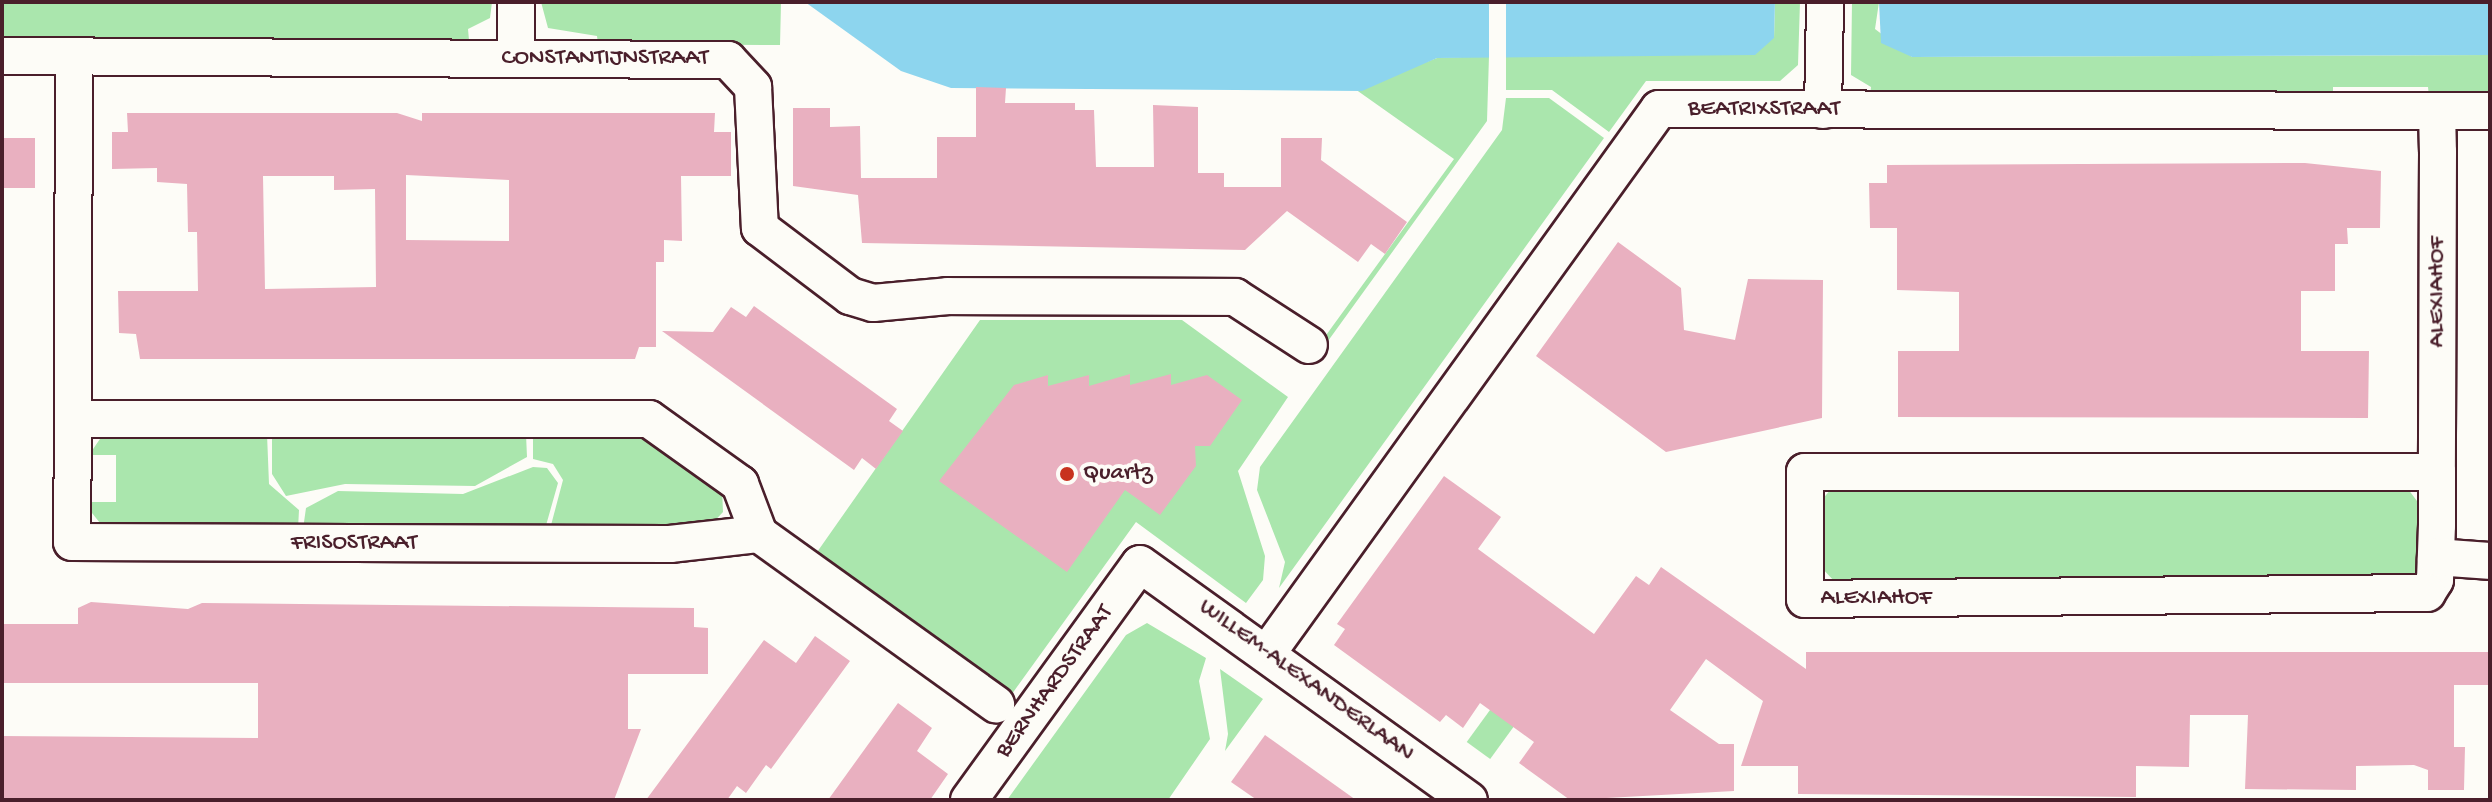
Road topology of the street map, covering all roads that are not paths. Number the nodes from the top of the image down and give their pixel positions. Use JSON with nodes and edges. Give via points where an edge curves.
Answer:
{"nodes":[{"id":1,"x":516,"y":2,"type":"edge"},
{"id":2,"x":1825,"y":2,"type":"edge"},
{"id":3,"x":2,"y":56,"type":"edge"},
{"id":4,"x":74,"y":56,"type":"junction"},
{"id":5,"x":516,"y":59,"type":"junction"},
{"id":6,"x":1823,"y":110,"type":"junction"},
{"id":7,"x":2490,"y":111,"type":"edge"},
{"id":8,"x":2437,"y":112,"type":"junction"},
{"id":9,"x":1309,"y":345,"type":"dead end"},
{"id":10,"x":74,"y":419,"type":"junction"},
{"id":11,"x":2437,"y":472,"type":"junction"},
{"id":12,"x":759,"y":534,"type":"junction"},
{"id":13,"x":2436,"y":557,"type":"junction"},
{"id":14,"x":2490,"y":561,"type":"edge"},
{"id":15,"x":1140,"y":564,"type":"joint"},
{"id":16,"x":1268,"y":652,"type":"junction"},
{"id":17,"x":996,"y":704,"type":"dead end"},
{"id":18,"x":969,"y":800,"type":"edge"},
{"id":19,"x":1469,"y":800,"type":"edge"}],
"edges":[{"from":1,"to":5,"type":"street"},
{"from":2,"to":6,"type":"street"},
{"from":3,"to":4,"type":"street","name":"CONSTANTIJNSTRAAT"},
{"from":4,"to":5,"type":"street","name":"CONSTANTIJNSTRAAT"},
{"from":4,"to":10,"type":"street","name":"FRISOSTRAAT"},
{"from":5,"to":9,"type":"street","name":"CONSTANTIJNSTRAAT","via":[[728,60],[739,66],[756,99],[760,228],[850,296],[873,303],[948,296],[1235,297]]},
{"from":6,"to":8,"type":"street","name":"BEATRIXSTRAAT"},
{"from":6,"to":16,"type":"street","name":"BEATRIXSTRAAT","via":[[1659,109]]},
{"from":7,"to":8,"type":"street","name":"BEATRIXSTRAAT"},
{"from":8,"to":11,"type":"street","name":"ALEXIAHOF"},
{"from":10,"to":12,"type":"street","via":[[649,419],[740,484]]},
{"from":10,"to":12,"type":"street","name":"FRISOSTRAAT","via":[[72,542],[670,544]]},
{"from":11,"to":13,"type":"street","name":"ALEXIAHOF"},
{"from":11,"to":13,"type":"street","name":"ALEXIAHOF","via":[[1805,472],[1805,599],[2410,598],[2432,588]]},
{"from":12,"to":17,"type":"street"},
{"from":13,"to":14,"type":"street"},
{"from":15,"to":16,"type":"street","name":"WILLEM-ALEXANDERLAAN"},
{"from":15,"to":18,"type":"street","name":"BERNHARDSTRAAT"},
{"from":16,"to":19,"type":"street","name":"WILLEM-ALEXANDERLAAN"}]}
